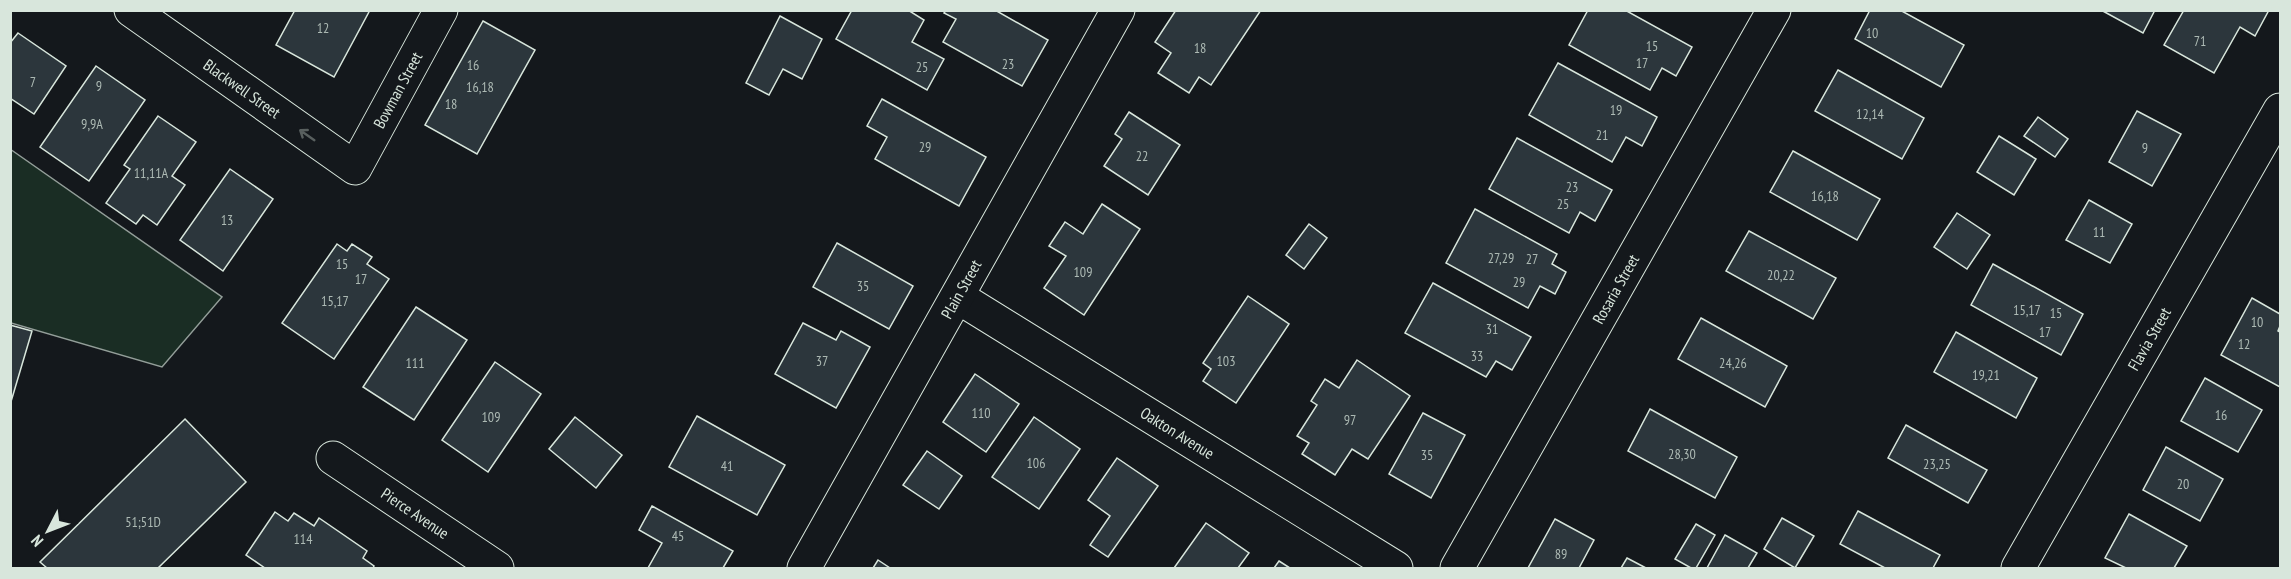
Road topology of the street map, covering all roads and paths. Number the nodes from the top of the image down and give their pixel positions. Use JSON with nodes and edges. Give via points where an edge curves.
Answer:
{"nodes":[{"id":1,"x":131,"y":10,"type":"edge"},
{"id":2,"x":441,"y":10,"type":"edge"},
{"id":3,"x":1118,"y":10,"type":"edge"},
{"id":4,"x":1774,"y":10,"type":"edge"},
{"id":5,"x":2280,"y":110,"type":"edge"},
{"id":6,"x":355,"y":168,"type":"joint"},
{"id":7,"x":958,"y":297,"type":"junction"},
{"id":8,"x":333,"y":458,"type":"dead end"},
{"id":9,"x":497,"y":568,"type":"edge"},
{"id":10,"x":804,"y":568,"type":"edge"},
{"id":11,"x":1396,"y":568,"type":"edge"},
{"id":12,"x":1457,"y":568,"type":"edge"},
{"id":13,"x":2018,"y":568,"type":"edge"}],
"edges":[{"from":6,"to":1,"type":"street","name":"Blackwell Street","one_way":true},
{"from":2,"to":6,"type":"street","name":"Bowman Street"},
{"from":3,"to":7,"type":"street","name":"Plain Street"},
{"from":4,"to":12,"type":"street","name":"Rosaria Street"},
{"from":5,"to":13,"type":"street","name":"Flavia Street"},
{"from":7,"to":10,"type":"street","name":"Plain Street"},
{"from":7,"to":11,"type":"street","name":"Oakton Avenue"},
{"from":8,"to":9,"type":"street","name":"Pierce Avenue"}]}
